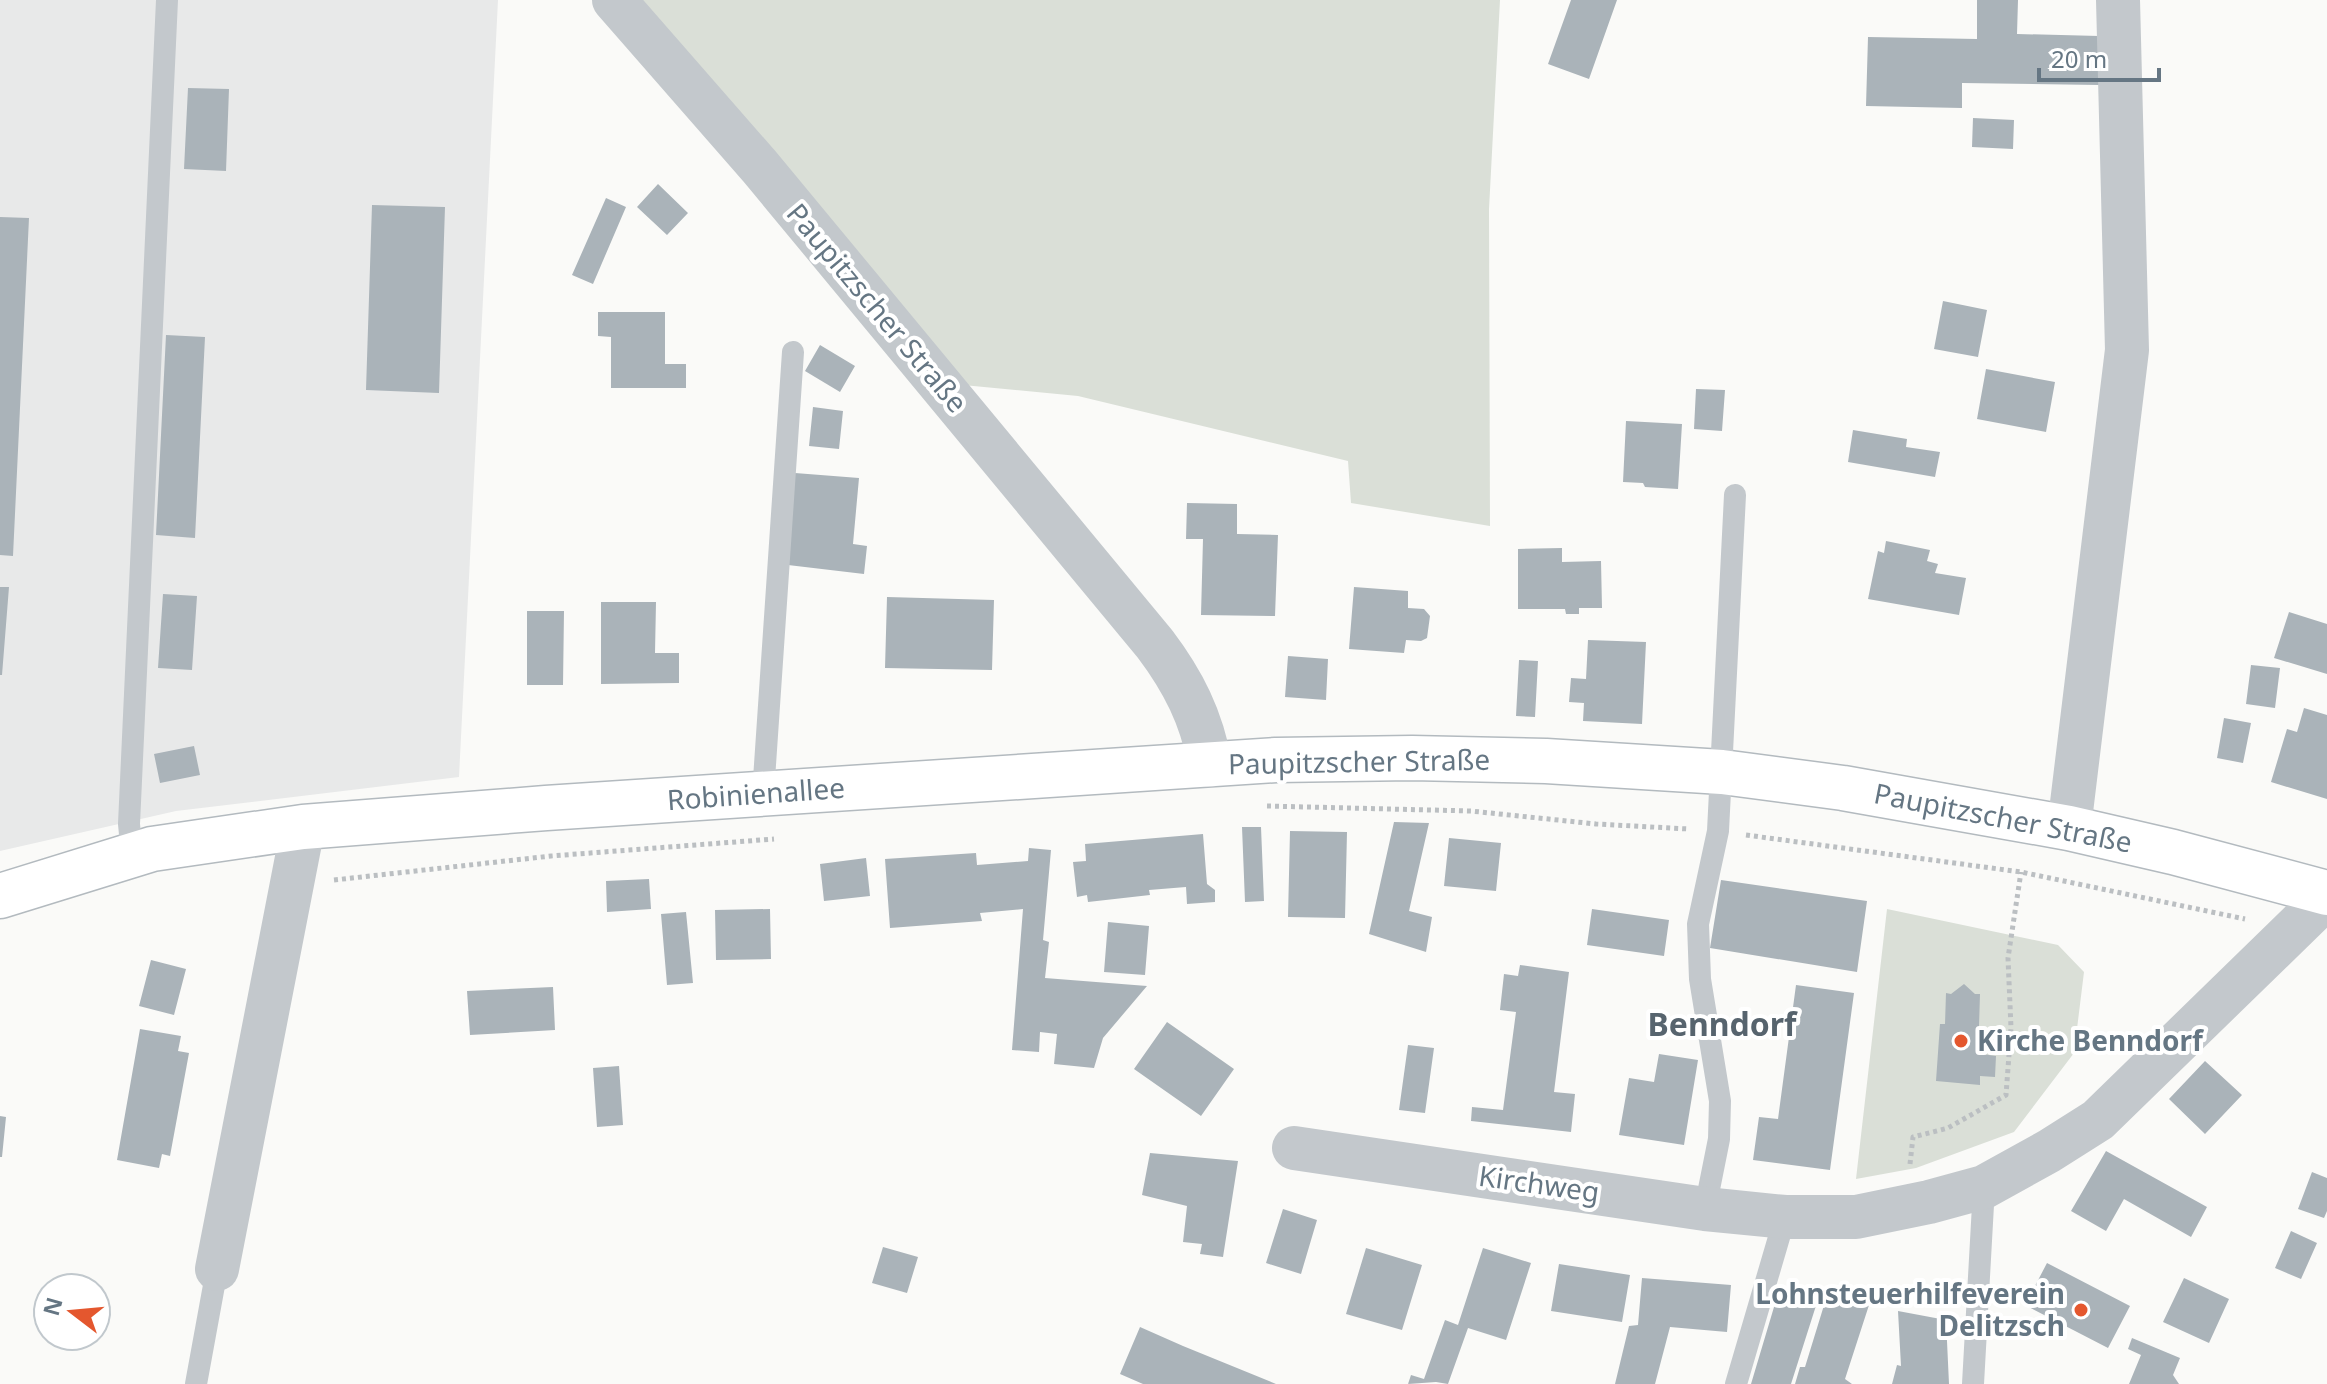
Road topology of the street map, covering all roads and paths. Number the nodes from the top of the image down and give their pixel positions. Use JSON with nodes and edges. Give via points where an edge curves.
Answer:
{"nodes":[{"id":1,"x":167,"y":0,"type":"edge"},
{"id":2,"x":614,"y":0,"type":"edge"},
{"id":3,"x":2118,"y":0,"type":"edge"},
{"id":4,"x":793,"y":352,"type":"dead end"},
{"id":5,"x":1735,"y":495,"type":"dead end"},
{"id":6,"x":1210,"y":765,"type":"junction"},
{"id":7,"x":1722,"y":772,"type":"junction"},
{"id":8,"x":763,"y":794,"type":"junction"},
{"id":9,"x":1253,"y":806,"type":"dead end"},
{"id":10,"x":303,"y":827,"type":"junction"},
{"id":11,"x":2069,"y":828,"type":"junction"},
{"id":12,"x":1718,"y":831,"type":"junction"},
{"id":13,"x":780,"y":839,"type":"dead end"},
{"id":14,"x":132,"y":855,"type":"junction"},
{"id":15,"x":2021,"y":872,"type":"junction"},
{"id":16,"x":292,"y":885,"type":"junction"},
{"id":17,"x":2327,"y":895,"type":"edge"},
{"id":18,"x":0,"y":896,"type":"edge"},
{"id":19,"x":2294,"y":929,"type":"junction"},
{"id":20,"x":1294,"y":1148,"type":"dead end"},
{"id":21,"x":1984,"y":1187,"type":"junction"},
{"id":22,"x":1906,"y":1207,"type":"junction"},
{"id":23,"x":1705,"y":1209,"type":"junction"},
{"id":24,"x":1785,"y":1217,"type":"junction"},
{"id":25,"x":217,"y":1269,"type":"joint"},
{"id":26,"x":196,"y":1384,"type":"edge"},
{"id":27,"x":1736,"y":1384,"type":"edge"},
{"id":28,"x":1973,"y":1384,"type":"edge"}],
"edges":[{"from":1,"to":14,"type":"lane","via":[[129,824]]},
{"from":2,"to":6,"type":"street","name":"Paupitzscher Straße","via":[[760,167],[1178,674],[1195,708]]},
{"from":3,"to":11,"type":"street","via":[[2127,350]]},
{"from":4,"to":8,"type":"lane"},
{"from":5,"to":7,"type":"lane"},
{"from":6,"to":7,"type":"street","name":"Paupitzscher Straße","via":[[1427,758]]},
{"from":6,"to":8,"type":"street","name":"Robinienallee"},
{"from":7,"to":11,"type":"street","name":"Paupitzscher Straße","via":[[1941,803]]},
{"from":7,"to":12,"type":"lane"},
{"from":8,"to":10,"type":"street","name":"Robinienallee"},
{"from":9,"to":12,"type":"path","via":[[1471,811]]},
{"from":10,"to":14,"type":"street","name":"Robinienallee"},
{"from":10,"to":16,"type":"street"},
{"from":11,"to":17,"type":"street","name":"Paupitzscher Straße"},
{"from":12,"to":15,"type":"path"},
{"from":12,"to":23,"type":"lane","via":[[1698,924],[1700,979],[1720,1101],[1719,1139]]},
{"from":13,"to":16,"type":"path","via":[[551,856]]},
{"from":14,"to":18,"type":"street","name":"Robinienallee"},
{"from":15,"to":19,"type":"path"},
{"from":15,"to":22,"type":"path","via":[[2008,958],[2011,1028],[2006,1095],[1948,1128],[1913,1137]]},
{"from":16,"to":25,"type":"street"},
{"from":17,"to":19,"type":"street","name":"Kirchweg"},
{"from":19,"to":21,"type":"street","name":"Kirchweg","via":[[2098,1120]]},
{"from":20,"to":23,"type":"street","name":"Kirchweg"},
{"from":21,"to":22,"type":"street","name":"Kirchweg"},
{"from":21,"to":28,"type":"lane"},
{"from":22,"to":24,"type":"street","name":"Kirchweg","via":[[1856,1217]]},
{"from":23,"to":24,"type":"street","name":"Kirchweg"},
{"from":24,"to":27,"type":"lane"},
{"from":25,"to":26,"type":"lane"}]}
